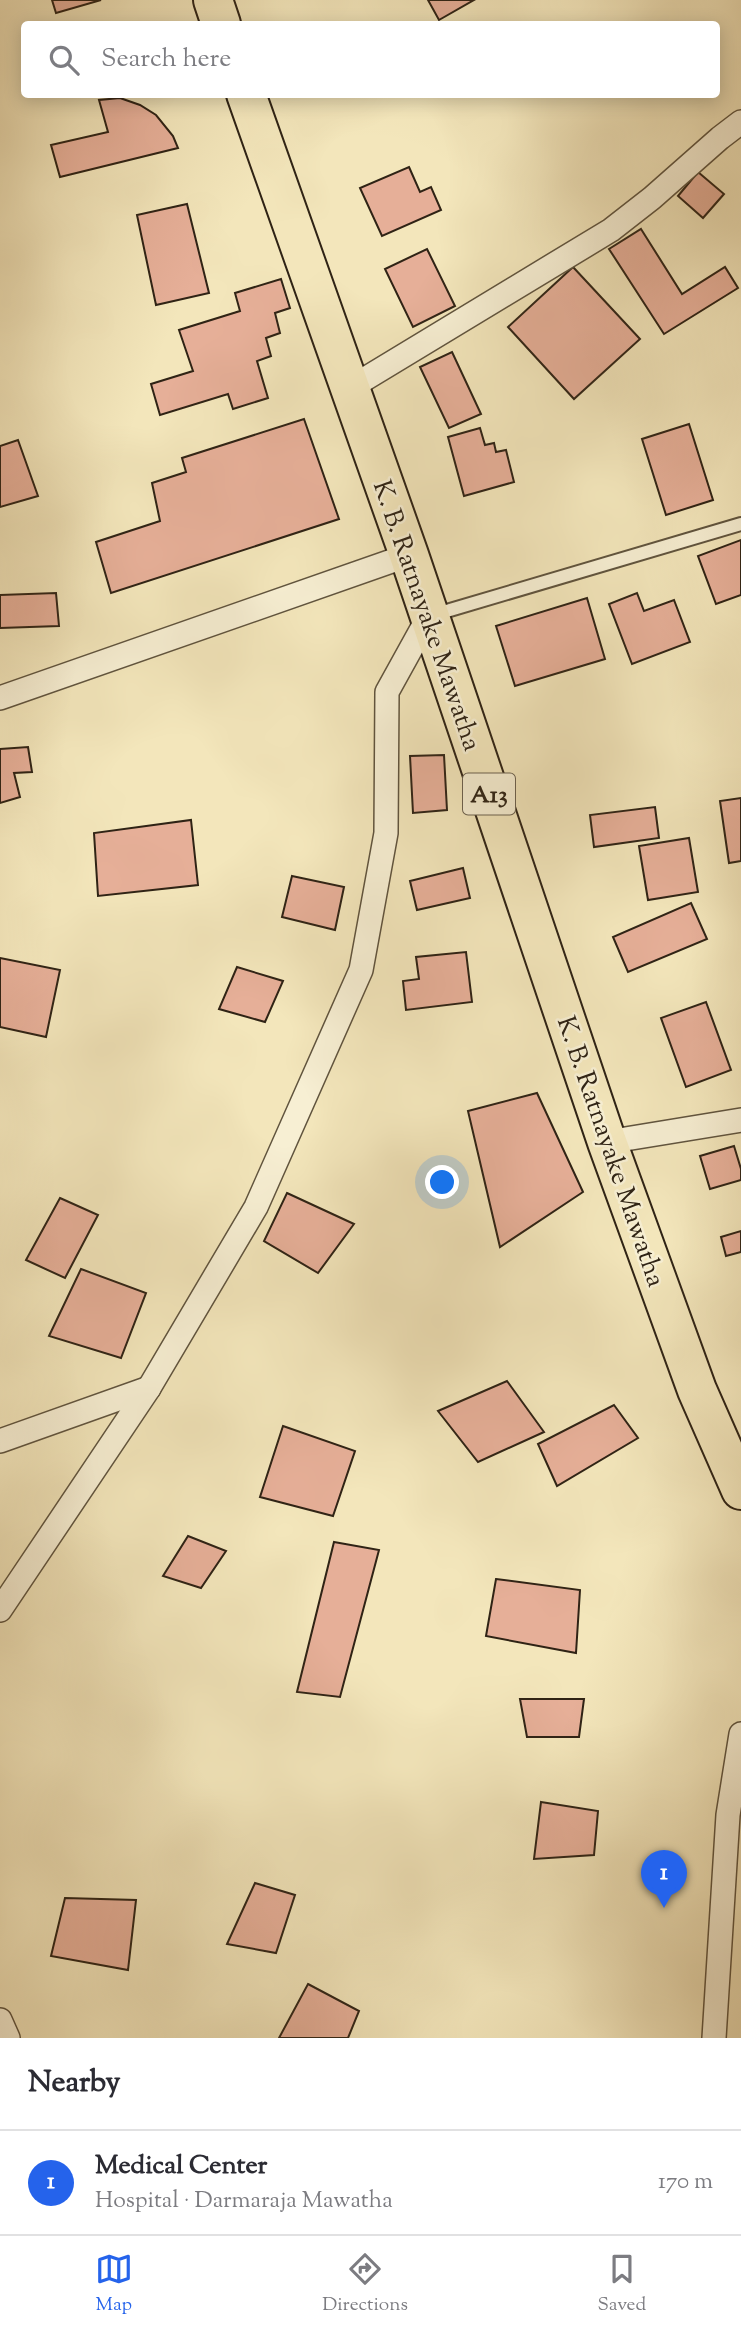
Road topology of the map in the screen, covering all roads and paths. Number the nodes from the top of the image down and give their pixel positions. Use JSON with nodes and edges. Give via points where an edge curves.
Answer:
{"nodes":[{"id":1,"x":213,"y":0,"type":"edge"},
{"id":2,"x":221,"y":21,"type":"edge"},
{"id":3,"x":247,"y":98,"type":"edge"},
{"id":4,"x":741,"y":122,"type":"edge"},
{"id":5,"x":350,"y":388,"type":"junction"},
{"id":6,"x":741,"y":524,"type":"edge"},
{"id":7,"x":409,"y":555,"type":"junction"},
{"id":8,"x":429,"y":616,"type":"junction"},
{"id":9,"x":0,"y":698,"type":"edge"},
{"id":10,"x":741,"y":1120,"type":"edge"},
{"id":11,"x":607,"y":1142,"type":"junction"},
{"id":12,"x":149,"y":1388,"type":"junction"},
{"id":13,"x":0,"y":1441,"type":"edge"},
{"id":14,"x":741,"y":1490,"type":"edge"},
{"id":15,"x":0,"y":1610,"type":"edge"},
{"id":16,"x":741,"y":1734,"type":"edge"},
{"id":17,"x":0,"y":2020,"type":"edge"},
{"id":18,"x":8,"y":2038,"type":"edge"},
{"id":19,"x":713,"y":2038,"type":"edge"}],
"edges":[{"from":1,"to":2,"type":"highway"},
{"from":3,"to":5,"type":"highway","name":"K. B. Ratnayake Mawatha","number":"A13"},
{"from":4,"to":5,"type":"street","via":[[611,230]]},
{"from":5,"to":7,"type":"highway","name":"K. B. Ratnayake Mawatha","number":"A13"},
{"from":6,"to":8,"type":"lane"},
{"from":7,"to":8,"type":"highway","name":"K. B. Ratnayake Mawatha","number":"A13"},
{"from":7,"to":9,"type":"street"},
{"from":8,"to":11,"type":"highway","name":"K. B. Ratnayake Mawatha","number":"A13"},
{"from":8,"to":12,"type":"street","via":[[387,692],[386,833],[361,970],[256,1206]]},
{"from":10,"to":11,"type":"street"},
{"from":11,"to":14,"type":"highway","name":"K. B. Ratnayake Mawatha","number":"A13","via":[[697,1390]]},
{"from":12,"to":13,"type":"street"},
{"from":12,"to":15,"type":"street"},
{"from":16,"to":19,"type":"street","via":[[728,1815]]},
{"from":17,"to":18,"type":"street"}]}
